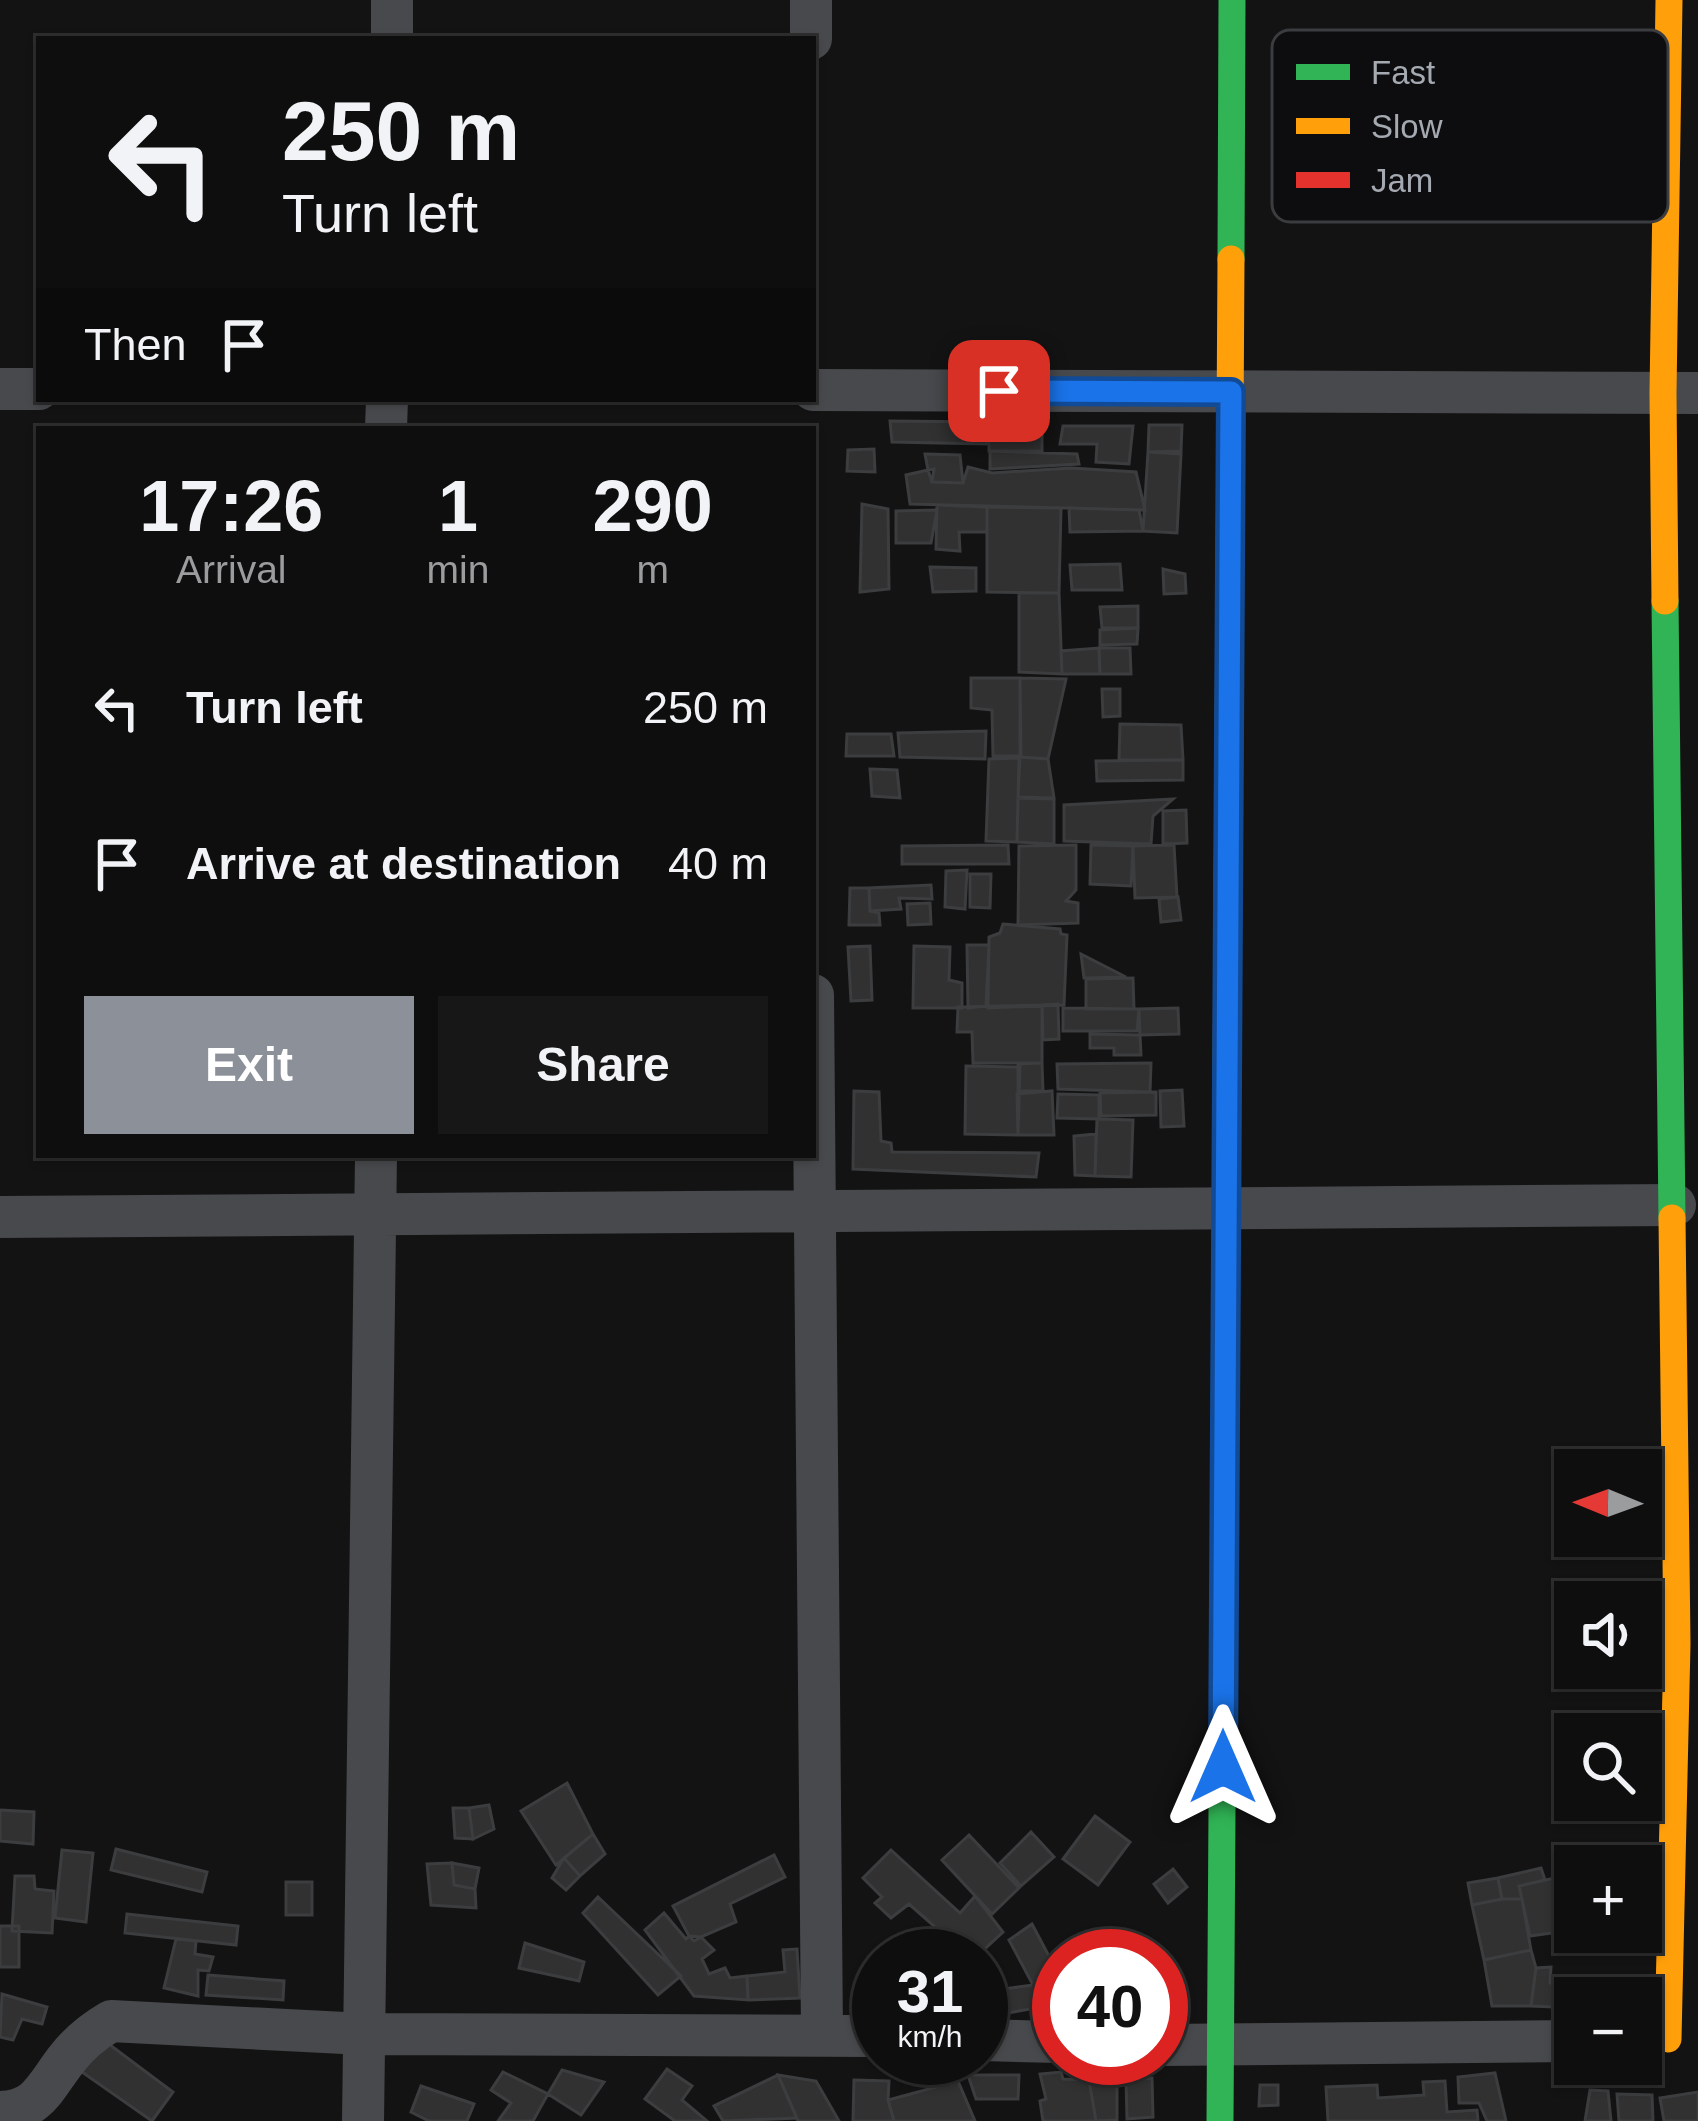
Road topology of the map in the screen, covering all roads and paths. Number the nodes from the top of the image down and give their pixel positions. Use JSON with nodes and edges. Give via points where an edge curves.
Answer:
{"nodes":[{"id":1,"x":392,"y":0,"type":"edge"},
{"id":2,"x":811,"y":0,"type":"edge"},
{"id":3,"x":1232,"y":0,"type":"edge"},
{"id":4,"x":1669,"y":0,"type":"edge"},
{"id":5,"x":392,"y":36,"type":"edge"},
{"id":6,"x":811,"y":36,"type":"edge"},
{"id":7,"x":0,"y":389,"type":"edge"},
{"id":8,"x":36,"y":389,"type":"edge"},
{"id":9,"x":1231,"y":392,"type":"junction"},
{"id":10,"x":1680,"y":393,"type":"edge"},
{"id":11,"x":816,"y":395,"type":"edge"},
{"id":12,"x":376,"y":1158,"type":"edge"},
{"id":13,"x":815,"y":1158,"type":"edge"},
{"id":14,"x":1226,"y":1205,"type":"junction"},
{"id":15,"x":1675,"y":1205,"type":"junction"},
{"id":16,"x":815,"y":1208,"type":"junction"},
{"id":17,"x":375,"y":1215,"type":"junction"},
{"id":18,"x":0,"y":1217,"type":"edge"},
{"id":19,"x":1688,"y":1644,"type":"edge"},
{"id":20,"x":364,"y":2034,"type":"junction"},
{"id":21,"x":822,"y":2034,"type":"junction"},
{"id":22,"x":852,"y":2035,"type":"edge"},
{"id":23,"x":1669,"y":2040,"type":"edge"},
{"id":24,"x":1554,"y":2041,"type":"edge"},
{"id":25,"x":1188,"y":2046,"type":"edge"},
{"id":26,"x":1222,"y":2048,"type":"junction"},
{"id":27,"x":0,"y":2113,"type":"edge"},
{"id":28,"x":363,"y":2121,"type":"edge"},
{"id":29,"x":1220,"y":2121,"type":"edge"}],
"edges":[{"from":1,"to":5,"type":"street"},
{"from":2,"to":6,"type":"street"},
{"from":3,"to":9,"type":"street"},
{"from":4,"to":10,"type":"street"},
{"from":7,"to":8,"type":"street"},
{"from":9,"to":10,"type":"street"},
{"from":9,"to":11,"type":"street"},
{"from":9,"to":14,"type":"street"},
{"from":10,"to":15,"type":"street"},
{"from":12,"to":17,"type":"street"},
{"from":13,"to":16,"type":"street"},
{"from":14,"to":15,"type":"street"},
{"from":14,"to":16,"type":"street"},
{"from":14,"to":26,"type":"street"},
{"from":15,"to":19,"type":"street"},
{"from":16,"to":17,"type":"street"},
{"from":16,"to":21,"type":"street"},
{"from":17,"to":18,"type":"street"},
{"from":17,"to":20,"type":"street"},
{"from":19,"to":23,"type":"street"},
{"from":20,"to":21,"type":"street"},
{"from":20,"to":27,"type":"street","via":[[111,2021],[27,2109]]},
{"from":20,"to":28,"type":"street"},
{"from":21,"to":22,"type":"street"},
{"from":24,"to":26,"type":"street"},
{"from":25,"to":26,"type":"street"},
{"from":26,"to":29,"type":"street"}]}
